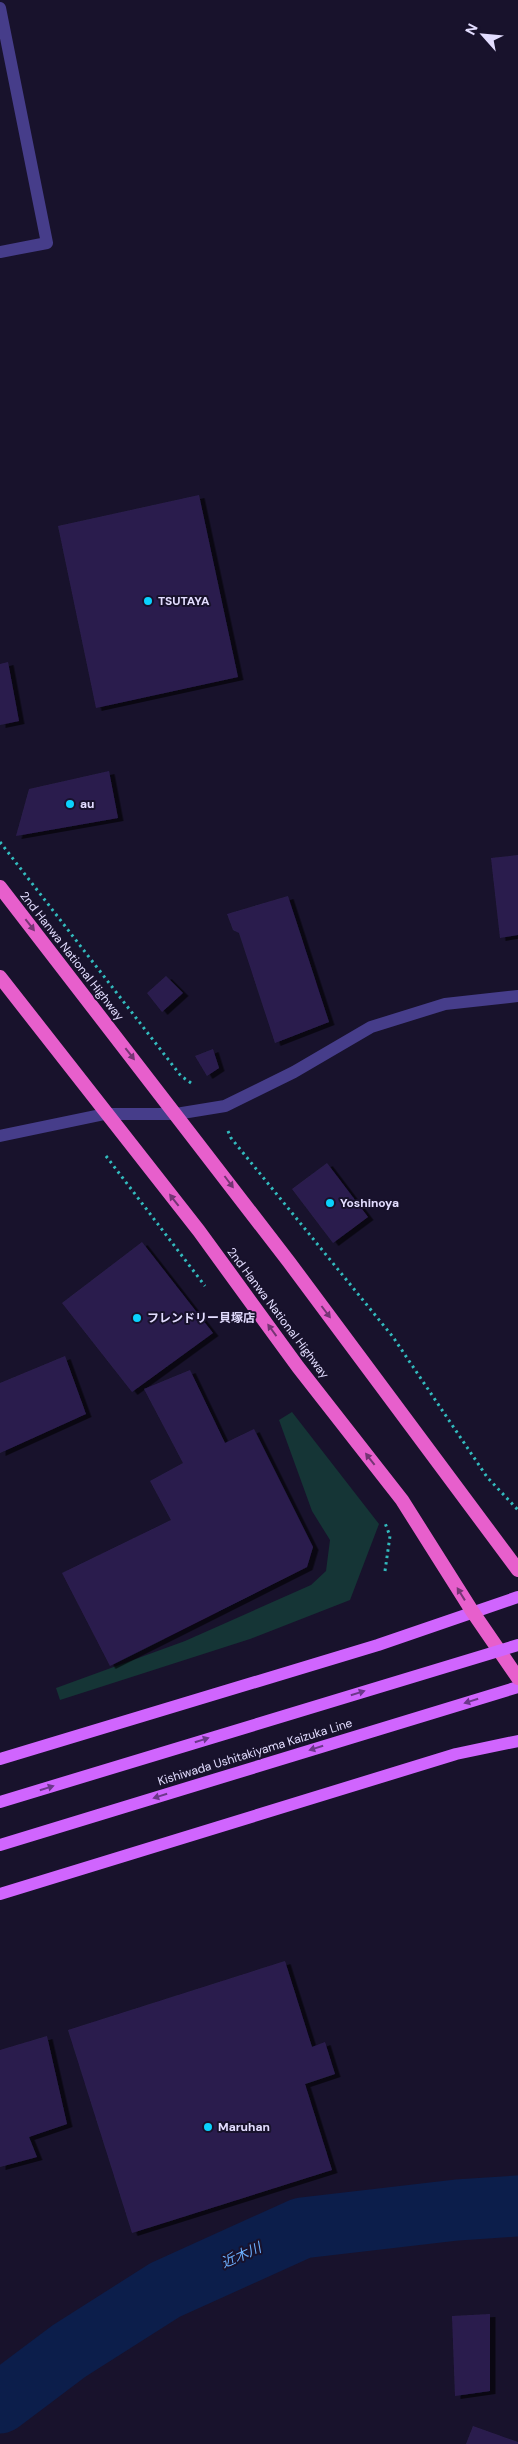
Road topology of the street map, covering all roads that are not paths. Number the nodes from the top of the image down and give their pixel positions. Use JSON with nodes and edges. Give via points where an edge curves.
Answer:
{"nodes":[{"id":1,"x":0,"y":8,"type":"edge"},
{"id":2,"x":0,"y":252,"type":"edge"},
{"id":3,"x":0,"y":887,"type":"edge"},
{"id":4,"x":0,"y":978,"type":"edge"},
{"id":5,"x":518,"y":996,"type":"edge"},
{"id":6,"x":106,"y":1114,"type":"junction"},
{"id":7,"x":176,"y":1114,"type":"junction"},
{"id":8,"x":0,"y":1136,"type":"edge"},
{"id":9,"x":518,"y":1570,"type":"edge"},
{"id":10,"x":518,"y":1597,"type":"edge"},
{"id":11,"x":472,"y":1611,"type":"junction"},
{"id":12,"x":518,"y":1645,"type":"edge"},
{"id":13,"x":518,"y":1678,"type":"edge"},
{"id":14,"x":518,"y":1687,"type":"edge"},
{"id":15,"x":518,"y":1741,"type":"edge"},
{"id":16,"x":0,"y":1758,"type":"edge"},
{"id":17,"x":0,"y":1802,"type":"edge"},
{"id":18,"x":0,"y":1845,"type":"edge"},
{"id":19,"x":0,"y":1894,"type":"edge"}],
"edges":[{"from":1,"to":2,"type":"street","via":[[46,243]]},
{"from":3,"to":7,"type":"highway","name":"2nd Hanwa National Highway","one_way":true},
{"from":4,"to":6,"type":"highway","name":"2nd Hanwa National Highway"},
{"from":5,"to":7,"type":"street","via":[[446,1004],[371,1027],[294,1072],[225,1106]]},
{"from":6,"to":7,"type":"street"},
{"from":6,"to":8,"type":"street"},
{"from":11,"to":6,"type":"highway","name":"2nd Hanwa National Highway","one_way":true,"via":[[402,1500],[199,1231]]},
{"from":7,"to":9,"type":"highway","name":"2nd Hanwa National Highway","one_way":true},
{"from":10,"to":11,"type":"main road"},
{"from":11,"to":13,"type":"highway","name":"2nd Hanwa National Highway"},
{"from":11,"to":16,"type":"main road","via":[[378,1645]]},
{"from":17,"to":12,"type":"main road","one_way":true,"bridge":true},
{"from":14,"to":18,"type":"main road","name":"Kishiwada Ushitakiyama Kaizuka Line","one_way":true},
{"from":15,"to":19,"type":"main road","via":[[456,1754]]}]}
